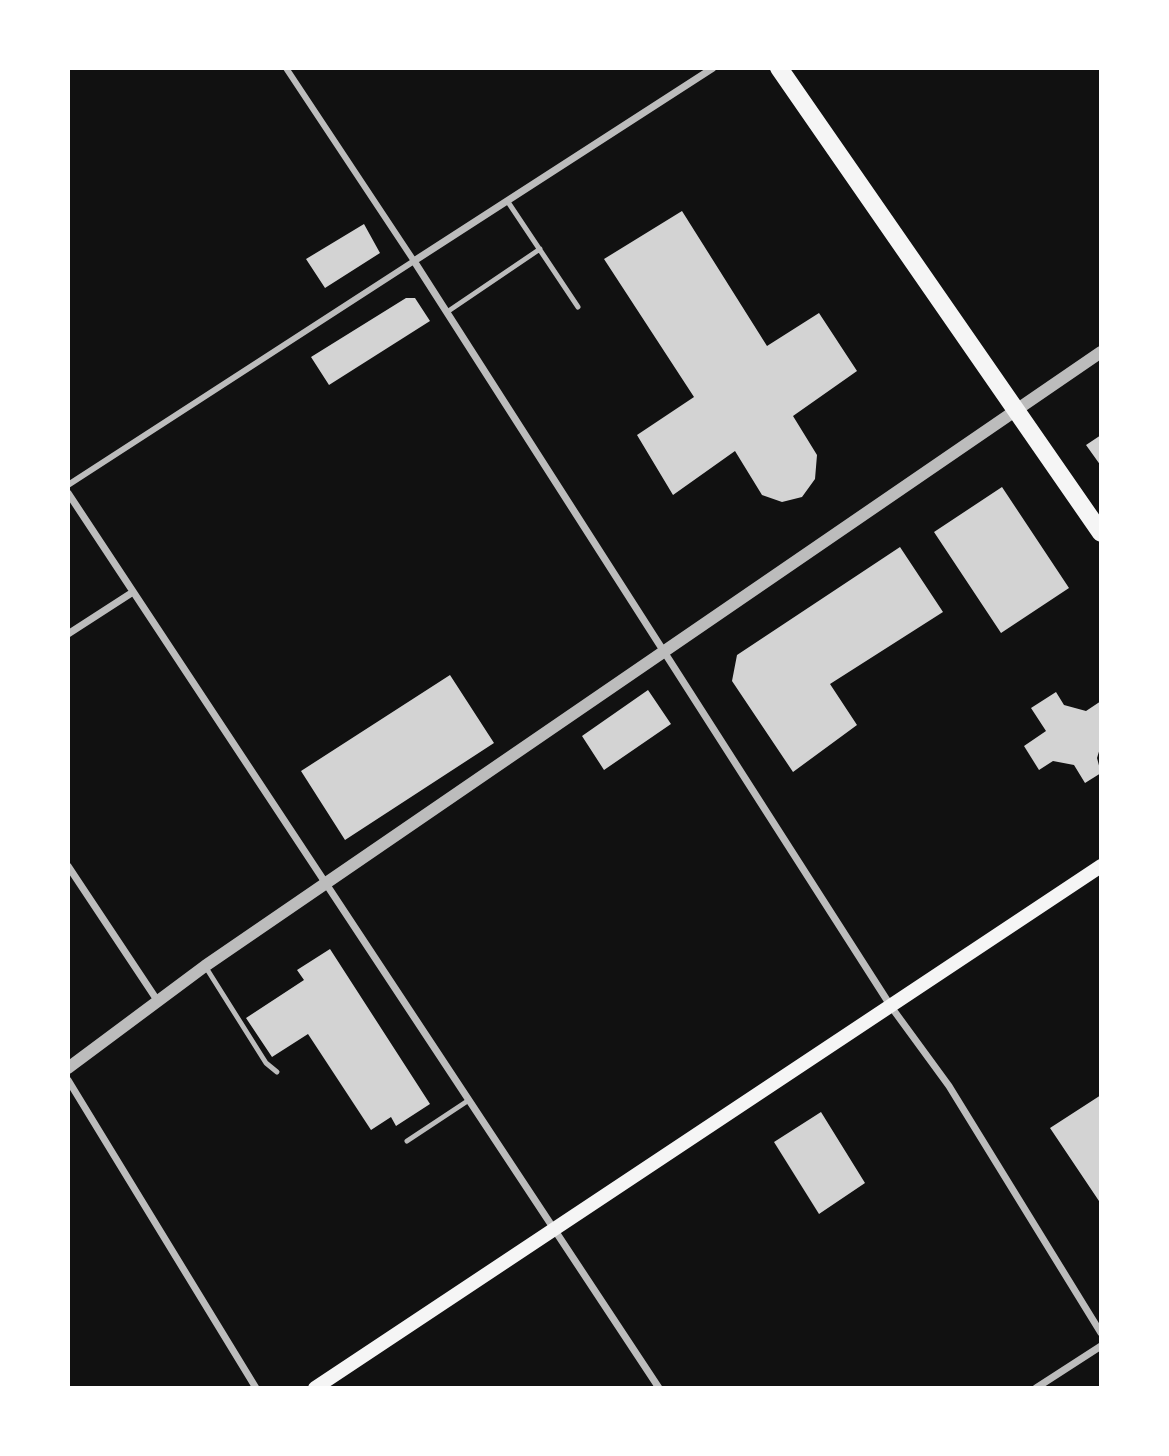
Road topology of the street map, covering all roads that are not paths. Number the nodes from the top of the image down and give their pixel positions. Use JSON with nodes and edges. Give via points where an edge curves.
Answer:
{"nodes":[{"id":1,"x":286,"y":68,"type":"edge"},
{"id":2,"x":713,"y":68,"type":"edge"},
{"id":3,"x":779,"y":68,"type":"edge"},
{"id":4,"x":508,"y":202,"type":"junction"},
{"id":5,"x":540,"y":249,"type":"junction"},
{"id":6,"x":414,"y":261,"type":"junction"},
{"id":7,"x":578,"y":307,"type":"dead end"},
{"id":8,"x":447,"y":312,"type":"junction"},
{"id":9,"x":1101,"y":352,"type":"edge"},
{"id":10,"x":1015,"y":408,"type":"junction"},
{"id":11,"x":68,"y":485,"type":"edge"},
{"id":12,"x":68,"y":493,"type":"edge"},
{"id":13,"x":1101,"y":533,"type":"edge"},
{"id":14,"x":133,"y":592,"type":"junction"},
{"id":15,"x":68,"y":634,"type":"edge"},
{"id":16,"x":664,"y":651,"type":"junction"},
{"id":17,"x":68,"y":866,"type":"edge"},
{"id":18,"x":1101,"y":866,"type":"edge"},
{"id":19,"x":325,"y":883,"type":"junction"},
{"id":20,"x":205,"y":966,"type":"junction"},
{"id":21,"x":157,"y":1000,"type":"junction"},
{"id":22,"x":892,"y":1008,"type":"junction"},
{"id":23,"x":68,"y":1068,"type":"edge"},
{"id":24,"x":277,"y":1072,"type":"dead end"},
{"id":25,"x":68,"y":1080,"type":"edge"},
{"id":26,"x":469,"y":1100,"type":"junction"},
{"id":27,"x":407,"y":1142,"type":"dead end"},
{"id":28,"x":554,"y":1229,"type":"junction"},
{"id":29,"x":1101,"y":1333,"type":"edge"},
{"id":30,"x":1101,"y":1346,"type":"edge"},
{"id":31,"x":256,"y":1388,"type":"edge"},
{"id":32,"x":315,"y":1388,"type":"edge"},
{"id":33,"x":659,"y":1388,"type":"edge"},
{"id":34,"x":1036,"y":1388,"type":"edge"}],
"edges":[{"from":1,"to":6,"type":"street"},
{"from":2,"to":4,"type":"street"},
{"from":3,"to":10,"type":"main road"},
{"from":4,"to":5,"type":"lane"},
{"from":4,"to":6,"type":"street"},
{"from":5,"to":7,"type":"lane"},
{"from":5,"to":8,"type":"lane"},
{"from":6,"to":8,"type":"street"},
{"from":6,"to":11,"type":"street"},
{"from":8,"to":16,"type":"street"},
{"from":9,"to":10,"type":"street"},
{"from":10,"to":13,"type":"main road"},
{"from":10,"to":16,"type":"street"},
{"from":12,"to":14,"type":"street"},
{"from":14,"to":15,"type":"street"},
{"from":14,"to":19,"type":"street"},
{"from":16,"to":19,"type":"street"},
{"from":16,"to":22,"type":"street"},
{"from":17,"to":21,"type":"street"},
{"from":18,"to":22,"type":"main road"},
{"from":19,"to":20,"type":"street"},
{"from":19,"to":26,"type":"street"},
{"from":20,"to":21,"type":"street"},
{"from":20,"to":24,"type":"lane","via":[[266,1063]]},
{"from":21,"to":23,"type":"street"},
{"from":22,"to":28,"type":"main road"},
{"from":22,"to":29,"type":"street","via":[[949,1086]]},
{"from":25,"to":31,"type":"street"},
{"from":26,"to":27,"type":"lane"},
{"from":26,"to":28,"type":"street"},
{"from":28,"to":32,"type":"main road"},
{"from":28,"to":33,"type":"street"},
{"from":30,"to":34,"type":"street"}]}
